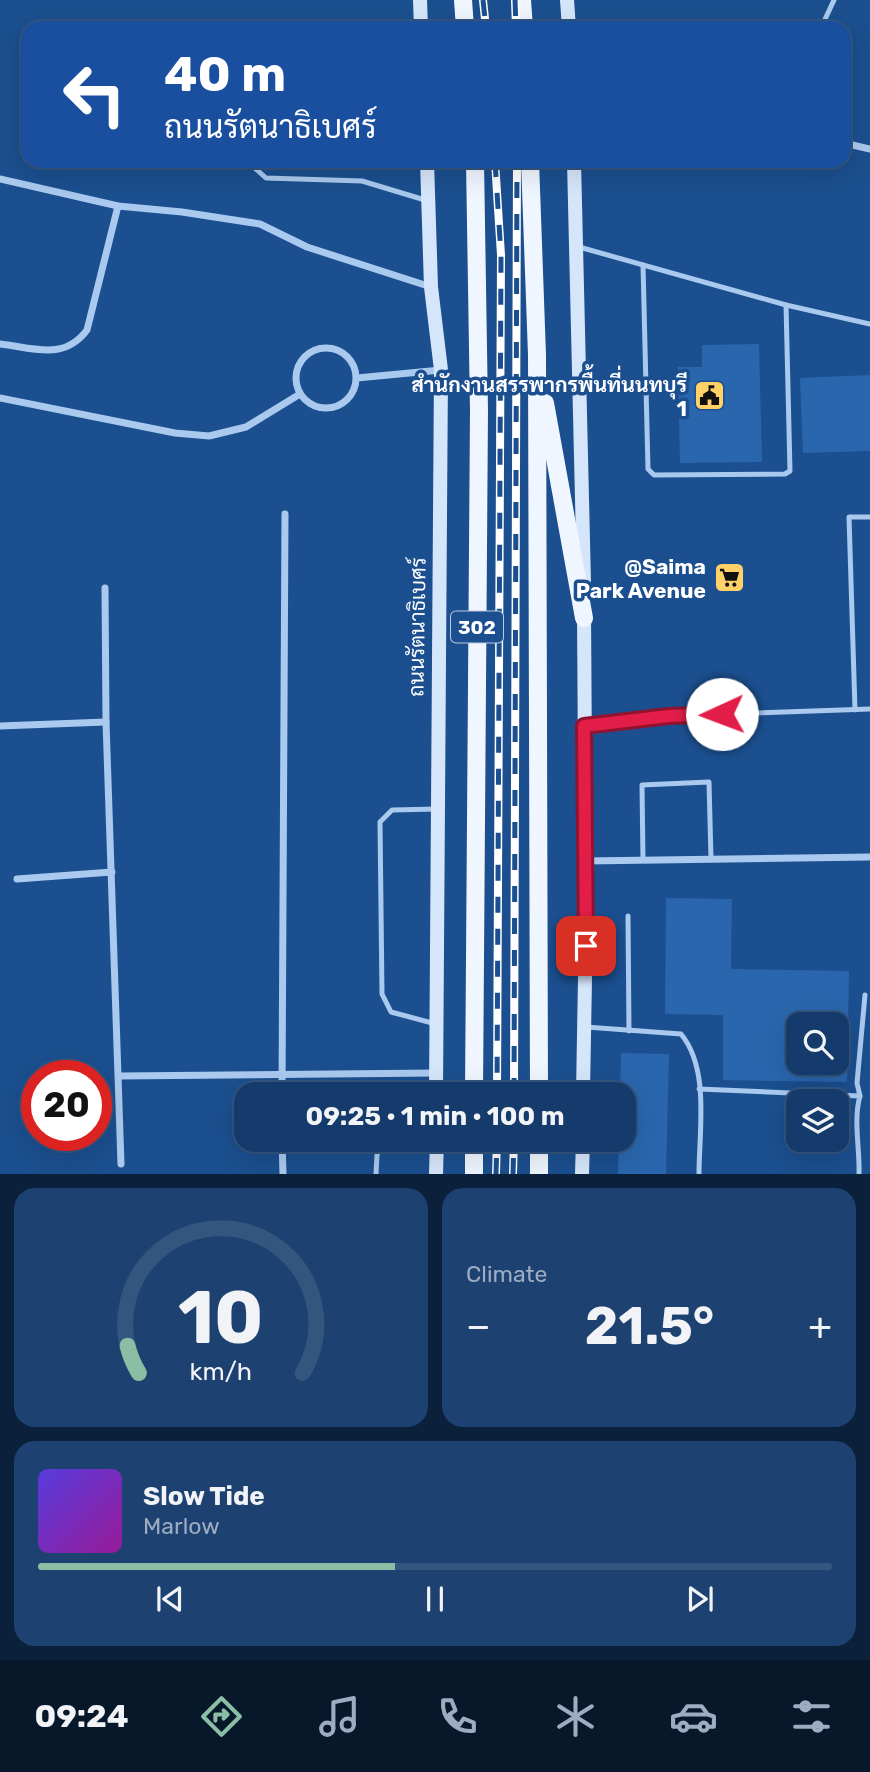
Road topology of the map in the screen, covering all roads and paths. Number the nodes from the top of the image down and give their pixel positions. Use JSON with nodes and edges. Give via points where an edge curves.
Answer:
{"nodes":[{"id":1,"x":420,"y":0,"type":"edge"},
{"id":2,"x":463,"y":0,"type":"edge"},
{"id":3,"x":522,"y":0,"type":"edge"},
{"id":4,"x":567,"y":0,"type":"edge"},
{"id":5,"x":834,"y":0,"type":"edge"},
{"id":6,"x":421,"y":21,"type":"edge"},
{"id":7,"x":464,"y":21,"type":"edge"},
{"id":8,"x":524,"y":21,"type":"edge"},
{"id":9,"x":568,"y":21,"type":"edge"},
{"id":10,"x":824,"y":21,"type":"edge"},
{"id":11,"x":851,"y":145,"type":"edge"},
{"id":12,"x":870,"y":149,"type":"edge"},
{"id":13,"x":255,"y":168,"type":"edge"},
{"id":14,"x":427,"y":168,"type":"edge"},
{"id":15,"x":475,"y":168,"type":"edge"},
{"id":16,"x":530,"y":168,"type":"edge"},
{"id":17,"x":574,"y":168,"type":"edge"},
{"id":18,"x":0,"y":179,"type":"edge"},
{"id":19,"x":428,"y":201,"type":"junction"},
{"id":20,"x":118,"y":206,"type":"junction"},
{"id":21,"x":576,"y":246,"type":"junction"},
{"id":22,"x":643,"y":265,"type":"junction"},
{"id":23,"x":432,"y":287,"type":"junction"},
{"id":24,"x":786,"y":305,"type":"junction"},
{"id":25,"x":870,"y":324,"type":"edge"},
{"id":26,"x":0,"y":344,"type":"edge"},
{"id":27,"x":537,"y":355,"type":"junction"},
{"id":28,"x":441,"y":370,"type":"junction"},
{"id":29,"x":357,"y":378,"type":"junction"},
{"id":30,"x":300,"y":394,"type":"junction"},
{"id":31,"x":0,"y":398,"type":"edge"},
{"id":32,"x":285,"y":514,"type":"dead end"},
{"id":33,"x":870,"y":517,"type":"edge"},
{"id":34,"x":105,"y":588,"type":"dead end"},
{"id":35,"x":584,"y":618,"type":"junction"},
{"id":36,"x":870,"y":709,"type":"edge"},
{"id":37,"x":855,"y":710,"type":"junction"},
{"id":38,"x":106,"y":722,"type":"junction"},
{"id":39,"x":0,"y":726,"type":"edge"},
{"id":40,"x":584,"y":726,"type":"junction"},
{"id":41,"x":438,"y":809,"type":"junction"},
{"id":42,"x":870,"y":856,"type":"edge"},
{"id":43,"x":711,"y":859,"type":"junction"},
{"id":44,"x":643,"y":860,"type":"junction"},
{"id":45,"x":586,"y":861,"type":"junction"},
{"id":46,"x":112,"y":873,"type":"junction"},
{"id":47,"x":18,"y":879,"type":"dead end"},
{"id":48,"x":628,"y":916,"type":"dead end"},
{"id":49,"x":865,"y":995,"type":"dead end"},
{"id":50,"x":436,"y":1024,"type":"junction"},
{"id":51,"x":583,"y":1027,"type":"junction"},
{"id":52,"x":629,"y":1031,"type":"junction"},
{"id":53,"x":436,"y":1073,"type":"junction"},
{"id":54,"x":119,"y":1076,"type":"junction"},
{"id":55,"x":281,"y":1077,"type":"junction"},
{"id":56,"x":281,"y":1082,"type":"edge"},
{"id":57,"x":436,"y":1082,"type":"edge"},
{"id":58,"x":474,"y":1082,"type":"edge"},
{"id":59,"x":539,"y":1082,"type":"edge"},
{"id":60,"x":583,"y":1082,"type":"edge"},
{"id":61,"x":699,"y":1089,"type":"junction"},
{"id":62,"x":860,"y":1096,"type":"junction"},
{"id":63,"x":282,"y":1152,"type":"edge"},
{"id":64,"x":378,"y":1152,"type":"edge"},
{"id":65,"x":437,"y":1152,"type":"edge"},
{"id":66,"x":474,"y":1152,"type":"edge"},
{"id":67,"x":539,"y":1152,"type":"edge"},
{"id":68,"x":583,"y":1152,"type":"edge"},
{"id":69,"x":121,"y":1164,"type":"dead end"},
{"id":70,"x":283,"y":1174,"type":"edge"},
{"id":71,"x":376,"y":1174,"type":"edge"},
{"id":72,"x":436,"y":1174,"type":"edge"},
{"id":73,"x":474,"y":1174,"type":"edge"},
{"id":74,"x":538,"y":1174,"type":"edge"},
{"id":75,"x":582,"y":1174,"type":"edge"},
{"id":76,"x":699,"y":1174,"type":"edge"},
{"id":77,"x":859,"y":1174,"type":"edge"}],
"edges":[{"from":1,"to":6,"type":"main road"},
{"from":2,"to":7,"type":"main road"},
{"from":3,"to":8,"type":"main road"},
{"from":4,"to":9,"type":"main road"},
{"from":5,"to":10,"type":"lane"},
{"from":11,"to":12,"type":"street"},
{"from":13,"to":19,"type":"lane","via":[[266,178],[362,181]]},
{"from":14,"to":19,"type":"main road","name":"ถนนรัตนาธิเบศร์","number":"302"},
{"from":15,"to":58,"type":"main road","number":"302","via":[[479,425]]},
{"from":16,"to":27,"type":"main road"},
{"from":17,"to":21,"type":"main road"},
{"from":18,"to":20,"type":"street"},
{"from":19,"to":23,"type":"main road","name":"ถนนรัตนาธิเบศร์","number":"302"},
{"from":20,"to":23,"type":"street","via":[[260,224],[307,247]]},
{"from":20,"to":26,"type":"street","via":[[87,330],[76,344],[60,351]]},
{"from":21,"to":22,"type":"lane"},
{"from":21,"to":35,"type":"main road"},
{"from":22,"to":24,"type":"lane"},
{"from":22,"to":24,"type":"lane","via":[[648,469],[654,475],[789,471]]},
{"from":23,"to":28,"type":"main road","name":"ถนนรัตนาธิเบศร์","number":"302"},
{"from":24,"to":25,"type":"lane"},
{"from":27,"to":35,"type":"main road"},
{"from":27,"to":59,"type":"main road"},
{"from":28,"to":29,"type":"street"},
{"from":28,"to":41,"type":"main road","name":"ถนนรัตนาธิเบศร์","number":"302"},
{"from":29,"to":30,"type":"street","via":[[348,400],[338,407],[314,406]]},
{"from":29,"to":30,"type":"street","via":[[348,356],[326,347],[314,350],[304,356],[295,378]]},
{"from":30,"to":31,"type":"street","via":[[246,427],[209,436]]},
{"from":32,"to":55,"type":"street"},
{"from":33,"to":37,"type":"lane","via":[[849,517]]},
{"from":34,"to":38,"type":"street"},
{"from":35,"to":40,"type":"main road"},
{"from":36,"to":37,"type":"lane"},
{"from":37,"to":40,"type":"lane","via":[[669,716]]},
{"from":38,"to":39,"type":"street"},
{"from":38,"to":46,"type":"street"},
{"from":40,"to":45,"type":"main road"},
{"from":41,"to":50,"type":"main road","name":"ถนนรัตนาธิเบศร์","number":"302"},
{"from":41,"to":50,"type":"lane","via":[[392,810],[380,822],[382,994],[391,1012]]},
{"from":42,"to":43,"type":"street"},
{"from":43,"to":44,"type":"street"},
{"from":43,"to":44,"type":"lane","via":[[709,782],[642,785]]},
{"from":44,"to":45,"type":"street"},
{"from":45,"to":51,"type":"main road"},
{"from":46,"to":47,"type":"street"},
{"from":46,"to":54,"type":"street"},
{"from":48,"to":52,"type":"lane"},
{"from":49,"to":62,"type":"lane","via":[[857,1083]]},
{"from":50,"to":53,"type":"main road","name":"ถนนรัตนาธิเบศร์","number":"302"},
{"from":51,"to":52,"type":"lane"},
{"from":51,"to":60,"type":"main road"},
{"from":52,"to":61,"type":"lane","via":[[681,1034]]},
{"from":53,"to":55,"type":"street"},
{"from":53,"to":57,"type":"main road","name":"ถนนรัตนาธิเบศร์","number":"302"},
{"from":54,"to":55,"type":"street"},
{"from":54,"to":69,"type":"street"},
{"from":55,"to":56,"type":"street"},
{"from":61,"to":62,"type":"lane"},
{"from":61,"to":76,"type":"lane"},
{"from":62,"to":77,"type":"lane"},
{"from":63,"to":70,"type":"street"},
{"from":64,"to":71,"type":"lane"},
{"from":65,"to":72,"type":"main road"},
{"from":66,"to":73,"type":"main road"},
{"from":67,"to":74,"type":"main road"},
{"from":68,"to":75,"type":"main road"}]}
